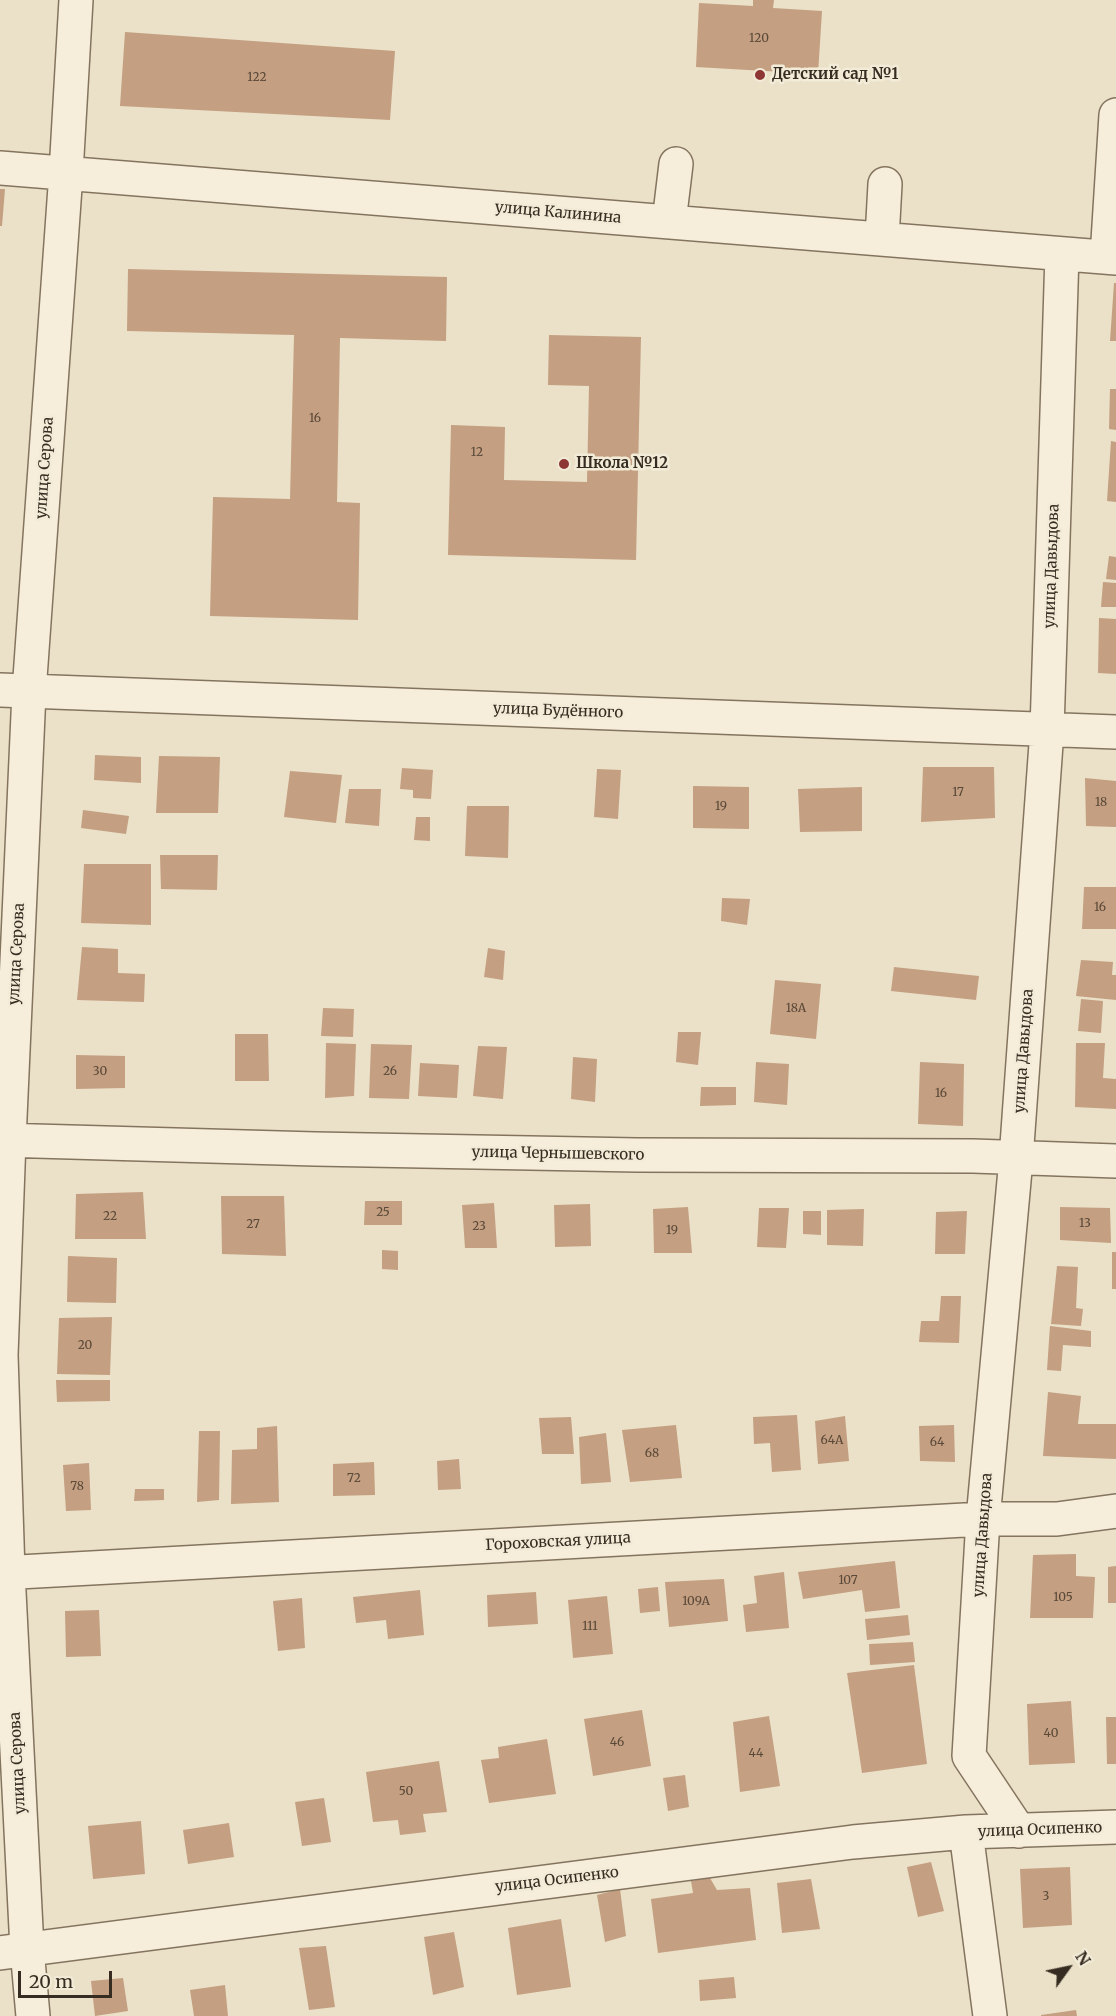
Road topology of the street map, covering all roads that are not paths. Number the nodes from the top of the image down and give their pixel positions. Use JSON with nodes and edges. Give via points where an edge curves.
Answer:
{"nodes":[{"id":1,"x":76,"y":0,"type":"edge"},
{"id":2,"x":1116,"y":115,"type":"edge"},
{"id":3,"x":676,"y":164,"type":"dead end"},
{"id":4,"x":0,"y":168,"type":"edge"},
{"id":5,"x":66,"y":173,"type":"junction"},
{"id":6,"x":885,"y":184,"type":"dead end"},
{"id":7,"x":669,"y":222,"type":"junction"},
{"id":8,"x":882,"y":239,"type":"junction"},
{"id":9,"x":1062,"y":254,"type":"junction"},
{"id":10,"x":1111,"y":257,"type":"edge"},
{"id":11,"x":14,"y":691,"type":"edge"},
{"id":12,"x":1047,"y":730,"type":"junction"},
{"id":13,"x":1116,"y":732,"type":"edge"},
{"id":14,"x":4,"y":1140,"type":"edge"},
{"id":15,"x":1017,"y":1159,"type":"junction"},
{"id":16,"x":1116,"y":1161,"type":"edge"},
{"id":17,"x":1116,"y":1511,"type":"edge"},
{"id":18,"x":983,"y":1519,"type":"junction"},
{"id":19,"x":4,"y":1573,"type":"edge"},
{"id":20,"x":1116,"y":1827,"type":"edge"},
{"id":21,"x":1019,"y":1831,"type":"junction"},
{"id":22,"x":966,"y":1832,"type":"junction"},
{"id":23,"x":14,"y":1951,"type":"edge"},
{"id":24,"x":33,"y":2016,"type":"edge"},
{"id":25,"x":990,"y":2016,"type":"edge"}],
"edges":[{"from":1,"to":5,"type":"street","name":"улица Серова"},
{"from":2,"to":10,"type":"street"},
{"from":3,"to":7,"type":"street"},
{"from":4,"to":5,"type":"street","name":"улица Калинина"},
{"from":5,"to":7,"type":"street","name":"улица Калинина"},
{"from":5,"to":11,"type":"street","name":"улица Серова"},
{"from":6,"to":8,"type":"street"},
{"from":7,"to":8,"type":"street","name":"улица Калинина"},
{"from":8,"to":9,"type":"street","name":"улица Калинина"},
{"from":9,"to":10,"type":"street","name":"улица Калинина"},
{"from":9,"to":12,"type":"street","name":"улица Давыдова"},
{"from":11,"to":12,"type":"street","name":"улица Будённого"},
{"from":11,"to":14,"type":"street","name":"улица Серова"},
{"from":12,"to":13,"type":"street","name":"улица Будённого"},
{"from":12,"to":15,"type":"street","name":"улица Давыдова"},
{"from":14,"to":15,"type":"street","name":"улица Чернышевского","via":[[625,1155]]},
{"from":14,"to":19,"type":"street","name":"улица Серова"},
{"from":15,"to":16,"type":"street","name":"улица Чернышевского"},
{"from":15,"to":18,"type":"street","name":"улица Давыдова"},
{"from":17,"to":18,"type":"street","name":"Гороховская улица","via":[[1057,1519]]},
{"from":18,"to":19,"type":"street","name":"Гороховская улица"},
{"from":18,"to":21,"type":"street","name":"улица Давыдова","via":[[969,1756]]},
{"from":19,"to":23,"type":"street","name":"улица Серова"},
{"from":20,"to":21,"type":"street","name":"улица Осипенко"},
{"from":21,"to":22,"type":"street","name":"улица Осипенко"},
{"from":22,"to":23,"type":"street","name":"улица Осипенко","via":[[853,1842]]},
{"from":22,"to":25,"type":"street"},
{"from":23,"to":24,"type":"street","name":"улица Серова"}]}
